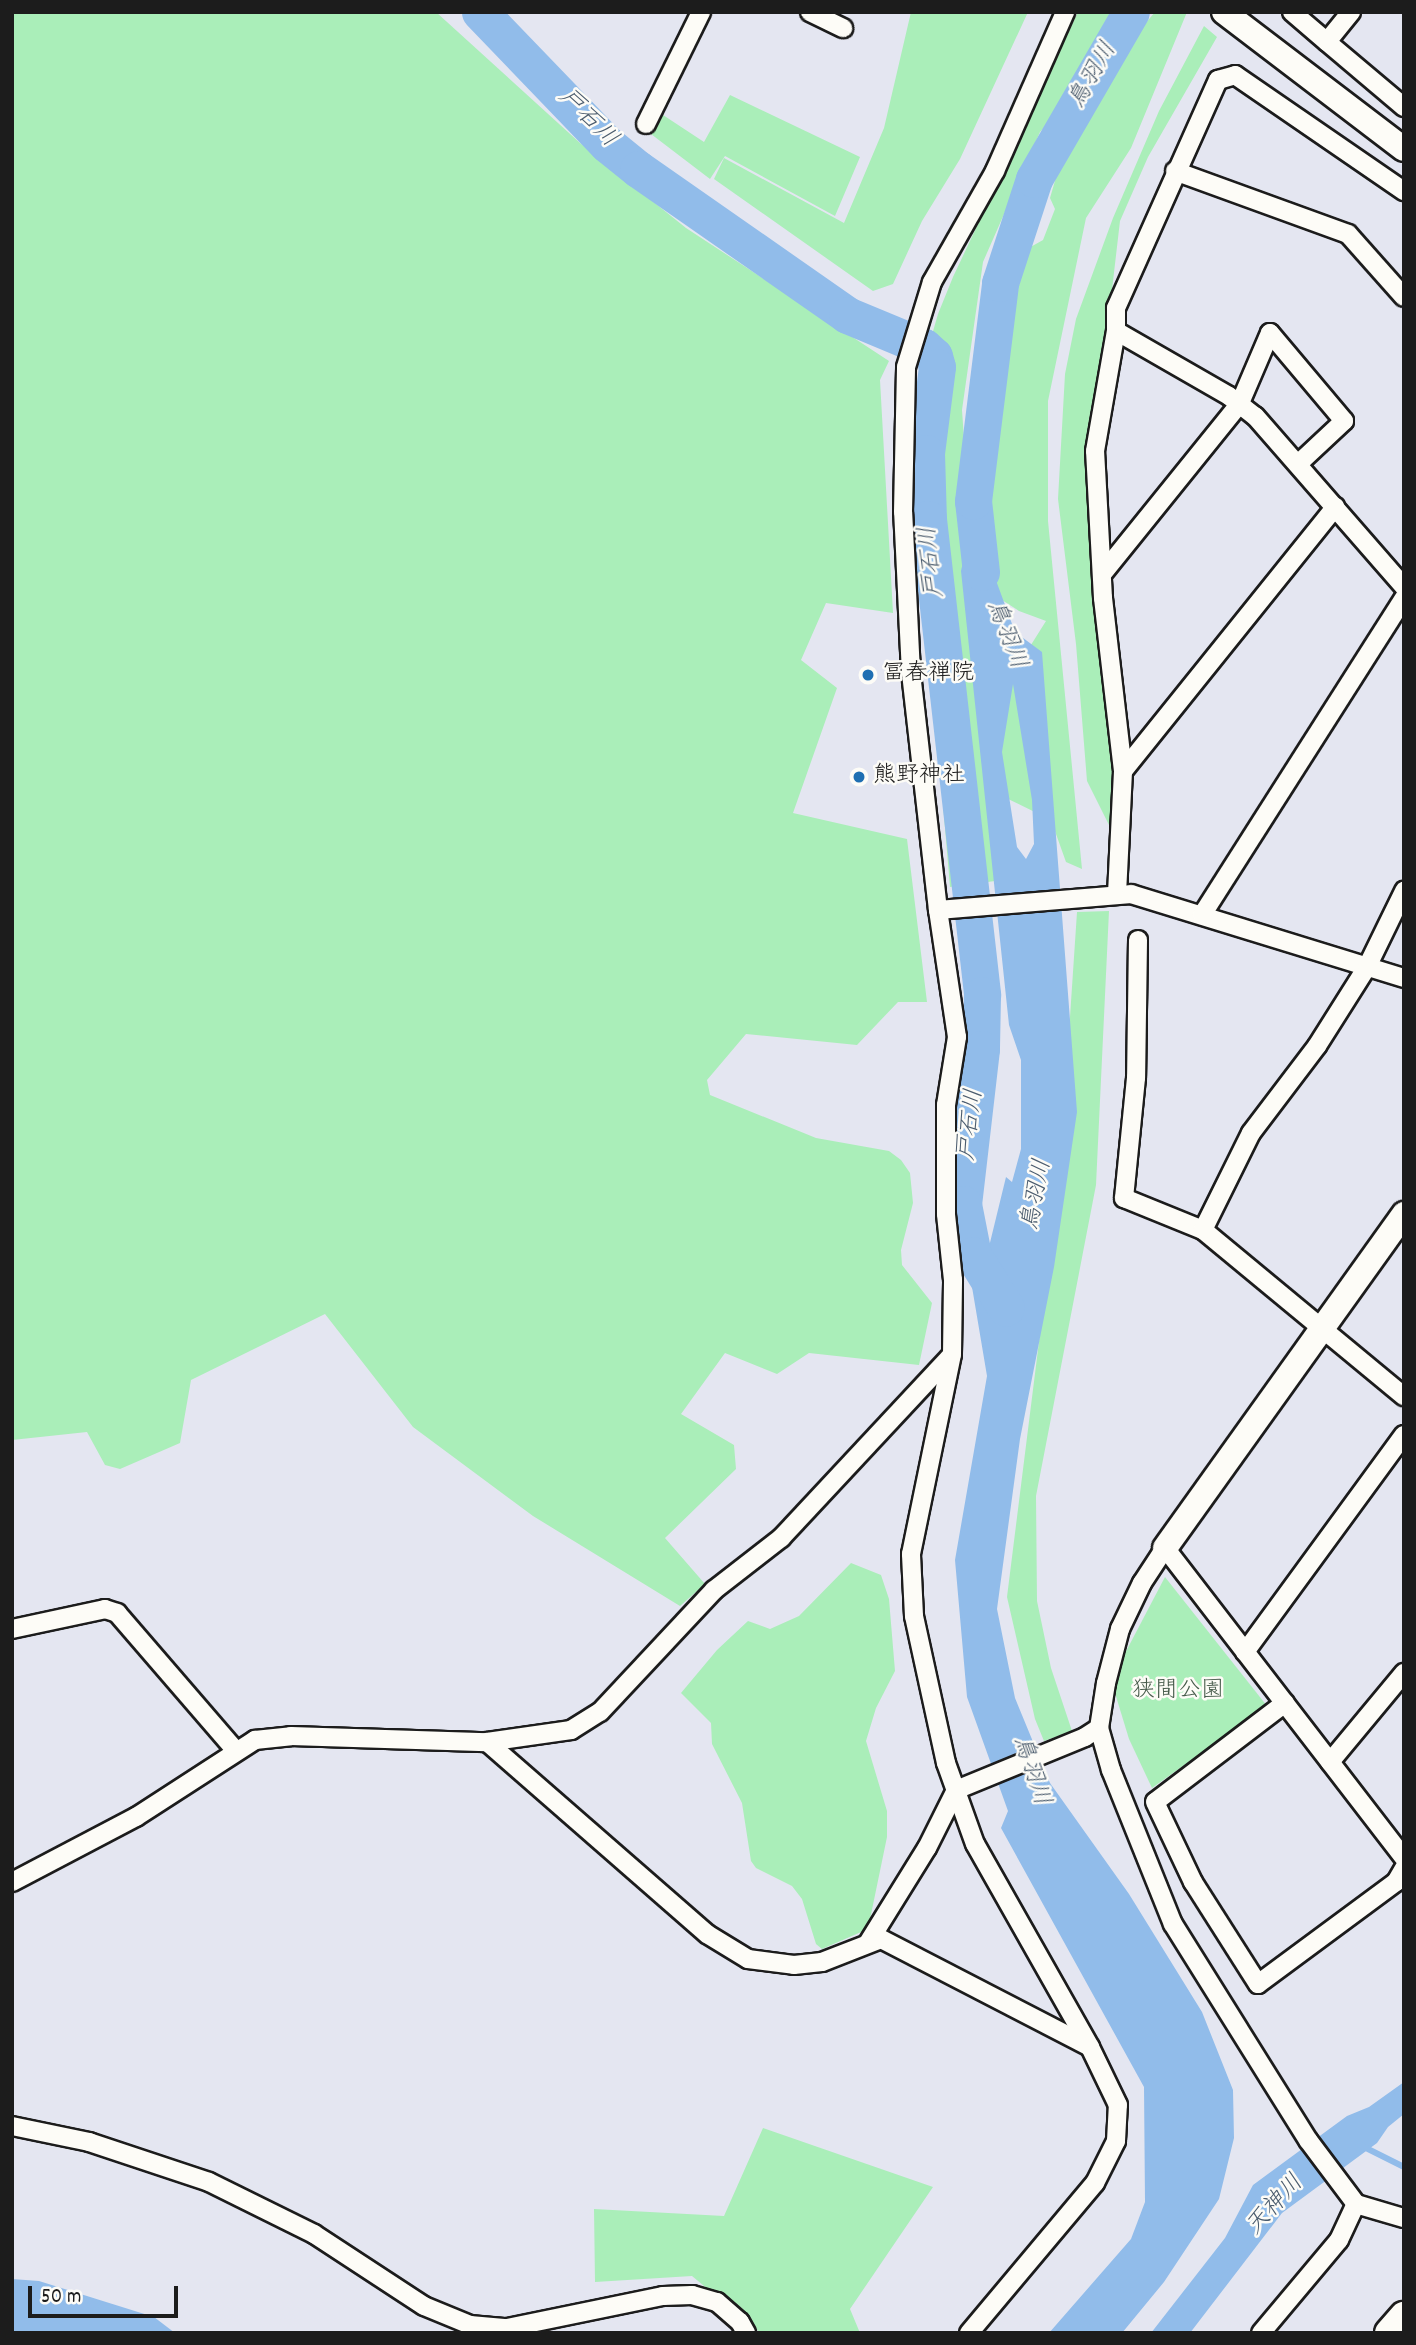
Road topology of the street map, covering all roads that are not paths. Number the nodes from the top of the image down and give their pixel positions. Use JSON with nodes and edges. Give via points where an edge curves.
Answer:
{"nodes":[{"id":1,"x":701,"y":12,"type":"edge"},
{"id":2,"x":810,"y":12,"type":"edge"},
{"id":3,"x":1065,"y":12,"type":"edge"},
{"id":4,"x":1224,"y":12,"type":"edge"},
{"id":5,"x":1292,"y":12,"type":"edge"},
{"id":6,"x":1351,"y":12,"type":"edge"},
{"id":7,"x":843,"y":28,"type":"dead end"},
{"id":8,"x":1327,"y":42,"type":"junction"},
{"id":9,"x":1404,"y":107,"type":"edge"},
{"id":10,"x":646,"y":124,"type":"dead end"},
{"id":11,"x":1404,"y":149,"type":"edge"},
{"id":12,"x":1175,"y":171,"type":"junction"},
{"id":13,"x":1404,"y":191,"type":"edge"},
{"id":14,"x":1404,"y":297,"type":"edge"},
{"id":15,"x":1116,"y":331,"type":"junction"},
{"id":16,"x":1240,"y":403,"type":"junction"},
{"id":17,"x":1298,"y":464,"type":"junction"},
{"id":18,"x":1335,"y":507,"type":"junction"},
{"id":19,"x":1103,"y":573,"type":"junction"},
{"id":20,"x":1404,"y":587,"type":"edge"},
{"id":21,"x":1404,"y":598,"type":"edge"},
{"id":22,"x":1123,"y":771,"type":"junction"},
{"id":23,"x":1404,"y":891,"type":"edge"},
{"id":24,"x":1111,"y":894,"type":"junction"},
{"id":25,"x":945,"y":909,"type":"junction"},
{"id":26,"x":1202,"y":915,"type":"junction"},
{"id":27,"x":1138,"y":940,"type":"dead end"},
{"id":28,"x":1367,"y":967,"type":"junction"},
{"id":29,"x":1404,"y":978,"type":"edge"},
{"id":30,"x":1404,"y":1214,"type":"edge"},
{"id":31,"x":1203,"y":1230,"type":"junction"},
{"id":32,"x":1320,"y":1327,"type":"junction"},
{"id":33,"x":952,"y":1354,"type":"junction"},
{"id":34,"x":1404,"y":1396,"type":"edge"},
{"id":35,"x":1404,"y":1435,"type":"edge"},
{"id":36,"x":1165,"y":1548,"type":"junction"},
{"id":37,"x":12,"y":1629,"type":"edge"},
{"id":38,"x":1245,"y":1652,"type":"junction"},
{"id":39,"x":1404,"y":1673,"type":"edge"},
{"id":40,"x":1284,"y":1703,"type":"junction"},
{"id":41,"x":1092,"y":1733,"type":"junction"},
{"id":42,"x":487,"y":1742,"type":"junction"},
{"id":43,"x":236,"y":1751,"type":"junction"},
{"id":44,"x":1330,"y":1762,"type":"junction"},
{"id":45,"x":956,"y":1790,"type":"junction"},
{"id":46,"x":1404,"y":1858,"type":"edge"},
{"id":47,"x":1404,"y":1868,"type":"edge"},
{"id":48,"x":12,"y":1882,"type":"edge"},
{"id":49,"x":868,"y":1943,"type":"junction"},
{"id":50,"x":1090,"y":2047,"type":"junction"},
{"id":51,"x":12,"y":2126,"type":"edge"},
{"id":52,"x":1356,"y":2204,"type":"junction"},
{"id":53,"x":1404,"y":2218,"type":"edge"},
{"id":54,"x":1404,"y":2316,"type":"edge"},
{"id":55,"x":746,"y":2333,"type":"edge"},
{"id":56,"x":969,"y":2333,"type":"edge"},
{"id":57,"x":1261,"y":2333,"type":"edge"},
{"id":58,"x":1389,"y":2333,"type":"edge"}],
"edges":[{"from":1,"to":10,"type":"street"},
{"from":2,"to":7,"type":"street"},
{"from":3,"to":25,"type":"street","via":[[995,171],[932,282],[908,357],[903,542],[911,673]]},
{"from":4,"to":11,"type":"street"},
{"from":5,"to":8,"type":"street"},
{"from":6,"to":8,"type":"street"},
{"from":8,"to":9,"type":"street"},
{"from":12,"to":13,"type":"street","via":[[1218,80],[1236,75]]},
{"from":12,"to":14,"type":"street","via":[[1348,234]]},
{"from":12,"to":15,"type":"street","via":[[1116,308]]},
{"from":15,"to":16,"type":"street"},
{"from":15,"to":19,"type":"street","via":[[1095,451]]},
{"from":16,"to":17,"type":"street"},
{"from":16,"to":17,"type":"street","via":[[1270,333],[1344,421]]},
{"from":16,"to":19,"type":"street"},
{"from":17,"to":18,"type":"street"},
{"from":18,"to":20,"type":"street"},
{"from":18,"to":22,"type":"street"},
{"from":19,"to":22,"type":"street"},
{"from":21,"to":26,"type":"street"},
{"from":22,"to":24,"type":"street"},
{"from":23,"to":28,"type":"street"},
{"from":24,"to":25,"type":"street"},
{"from":24,"to":26,"type":"street","via":[[1131,894]]},
{"from":25,"to":33,"type":"street","via":[[957,1037],[946,1105]]},
{"from":26,"to":28,"type":"street"},
{"from":27,"to":31,"type":"street","via":[[1136,1078],[1124,1198]]},
{"from":28,"to":29,"type":"street"},
{"from":28,"to":31,"type":"street","via":[[1317,1046],[1251,1133]]},
{"from":30,"to":32,"type":"street"},
{"from":31,"to":32,"type":"street"},
{"from":32,"to":34,"type":"street"},
{"from":32,"to":36,"type":"street"},
{"from":33,"to":42,"type":"street","via":[[780,1538],[714,1590],[600,1712],[570,1730]]},
{"from":33,"to":45,"type":"street","via":[[912,1554],[915,1616],[946,1763]]},
{"from":35,"to":38,"type":"street"},
{"from":36,"to":38,"type":"street"},
{"from":36,"to":41,"type":"street","via":[[1120,1629]]},
{"from":37,"to":43,"type":"street","via":[[105,1609],[117,1613]]},
{"from":38,"to":40,"type":"street"},
{"from":39,"to":44,"type":"street"},
{"from":40,"to":44,"type":"street"},
{"from":40,"to":47,"type":"street","via":[[1154,1802],[1193,1882],[1258,1984],[1396,1882]]},
{"from":41,"to":45,"type":"street"},
{"from":41,"to":52,"type":"street","via":[[1173,1924],[1308,2140]]},
{"from":42,"to":43,"type":"street","via":[[291,1735],[255,1740]]},
{"from":42,"to":49,"type":"street","via":[[707,1934],[748,1959],[794,1965],[822,1962]]},
{"from":43,"to":48,"type":"street","via":[[136,1817]]},
{"from":44,"to":46,"type":"street"},
{"from":45,"to":49,"type":"street","via":[[927,1848]]},
{"from":45,"to":50,"type":"street","via":[[975,1844]]},
{"from":49,"to":50,"type":"street","via":[[881,1939]]},
{"from":50,"to":56,"type":"street","via":[[1118,2105],[1116,2141],[1095,2183]]},
{"from":51,"to":55,"type":"street","via":[[89,2142],[209,2182],[314,2234],[424,2306],[470,2325],[507,2328],[663,2296],[692,2295],[717,2302]]},
{"from":52,"to":53,"type":"street"},
{"from":52,"to":57,"type":"street","via":[[1339,2240]]},
{"from":54,"to":58,"type":"main road"}]}
